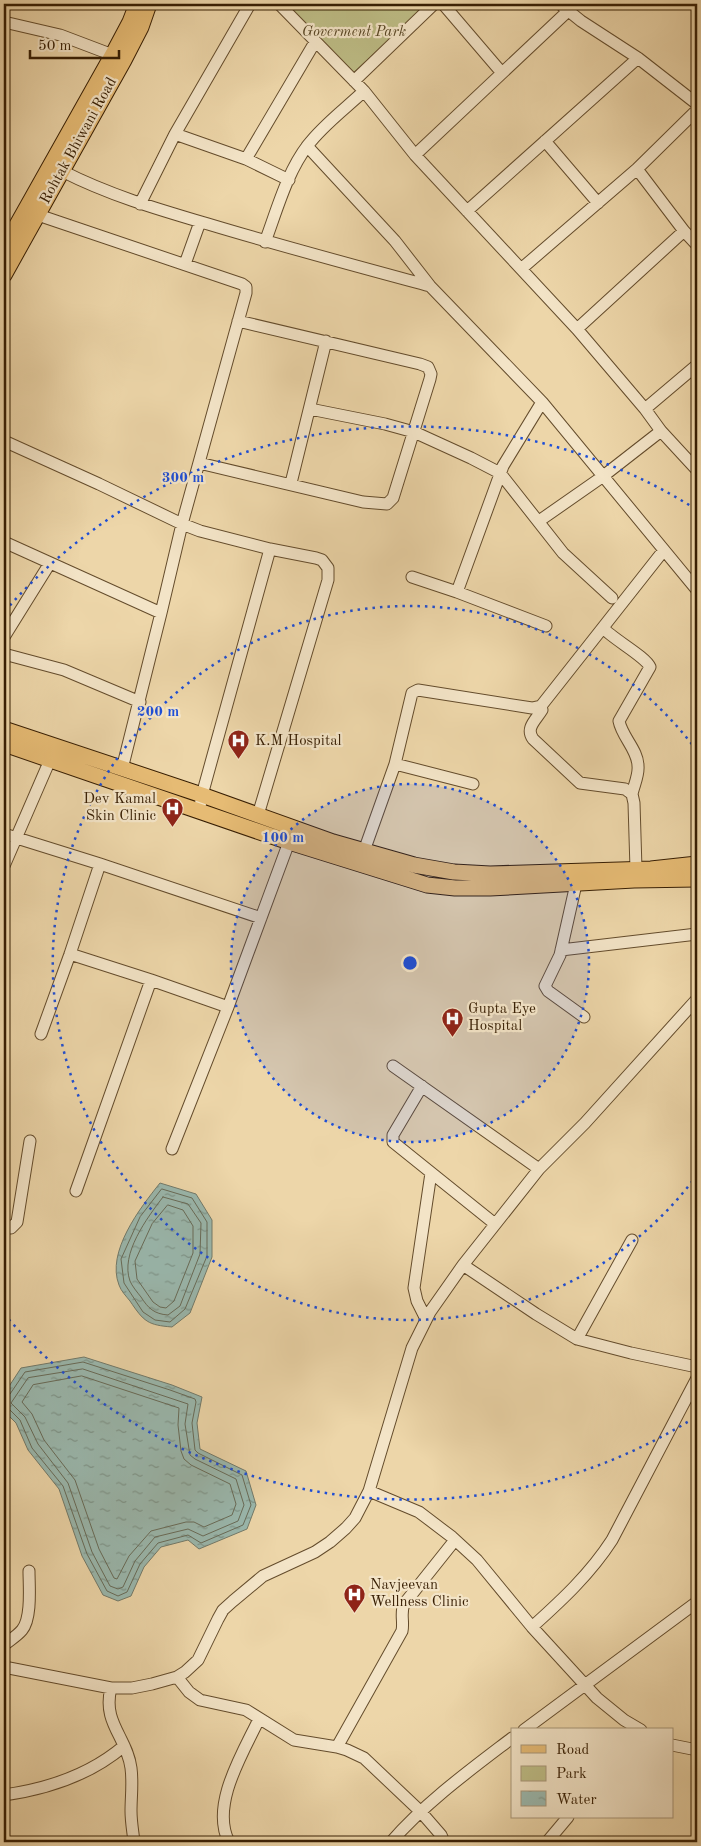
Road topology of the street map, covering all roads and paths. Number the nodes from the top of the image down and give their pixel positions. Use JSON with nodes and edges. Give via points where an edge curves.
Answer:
{"nodes":[{"id":1,"x":137,"y":4,"type":"edge"},
{"id":2,"x":148,"y":4,"type":"edge"},
{"id":3,"x":250,"y":4,"type":"edge"},
{"id":4,"x":279,"y":4,"type":"edge"},
{"id":5,"x":434,"y":4,"type":"edge"},
{"id":6,"x":443,"y":4,"type":"edge"},
{"id":7,"x":564,"y":7,"type":"edge"},
{"id":8,"x":4,"y":22,"type":"edge"},
{"id":9,"x":315,"y":42,"type":"junction"},
{"id":10,"x":119,"y":57,"type":"junction"},
{"id":11,"x":638,"y":58,"type":"junction"},
{"id":12,"x":502,"y":73,"type":"junction"},
{"id":13,"x":354,"y":81,"type":"junction"},
{"id":14,"x":364,"y":91,"type":"junction"},
{"id":15,"x":697,"y":104,"type":"edge"},
{"id":16,"x":695,"y":117,"type":"edge"},
{"id":17,"x":175,"y":134,"type":"junction"},
{"id":18,"x":545,"y":142,"type":"junction"},
{"id":19,"x":307,"y":146,"type":"junction"},
{"id":20,"x":415,"y":155,"type":"junction"},
{"id":21,"x":246,"y":159,"type":"junction"},
{"id":22,"x":637,"y":170,"type":"junction"},
{"id":23,"x":62,"y":171,"type":"junction"},
{"id":24,"x":289,"y":180,"type":"junction"},
{"id":25,"x":598,"y":203,"type":"junction"},
{"id":26,"x":140,"y":204,"type":"junction"},
{"id":27,"x":467,"y":211,"type":"junction"},
{"id":28,"x":38,"y":215,"type":"junction"},
{"id":29,"x":200,"y":222,"type":"junction"},
{"id":30,"x":684,"y":231,"type":"junction"},
{"id":31,"x":265,"y":242,"type":"junction"},
{"id":32,"x":697,"y":245,"type":"edge"},
{"id":33,"x":4,"y":248,"type":"edge"},
{"id":34,"x":185,"y":264,"type":"junction"},
{"id":35,"x":520,"y":270,"type":"junction"},
{"id":36,"x":4,"y":275,"type":"edge"},
{"id":37,"x":430,"y":286,"type":"junction"},
{"id":38,"x":238,"y":321,"type":"junction"},
{"id":39,"x":576,"y":329,"type":"junction"},
{"id":40,"x":326,"y":341,"type":"junction"},
{"id":41,"x":697,"y":365,"type":"edge"},
{"id":42,"x":542,"y":402,"type":"junction"},
{"id":43,"x":310,"y":409,"type":"junction"},
{"id":44,"x":645,"y":409,"type":"junction"},
{"id":45,"x":661,"y":431,"type":"junction"},
{"id":46,"x":414,"y":432,"type":"junction"},
{"id":47,"x":4,"y":441,"type":"edge"},
{"id":48,"x":200,"y":463,"type":"junction"},
{"id":49,"x":697,"y":470,"type":"edge"},
{"id":50,"x":500,"y":474,"type":"junction"},
{"id":51,"x":602,"y":477,"type":"junction"},
{"id":52,"x":291,"y":483,"type":"junction"},
{"id":53,"x":539,"y":521,"type":"junction"},
{"id":54,"x":182,"y":524,"type":"junction"},
{"id":55,"x":4,"y":542,"type":"edge"},
{"id":56,"x":270,"y":549,"type":"junction"},
{"id":57,"x":664,"y":550,"type":"junction"},
{"id":58,"x":50,"y":563,"type":"junction"},
{"id":59,"x":412,"y":577,"type":"dead end"},
{"id":60,"x":697,"y":590,"type":"edge"},
{"id":61,"x":458,"y":592,"type":"junction"},
{"id":62,"x":612,"y":598,"type":"dead end"},
{"id":63,"x":161,"y":613,"type":"junction"},
{"id":64,"x":546,"y":626,"type":"dead end"},
{"id":65,"x":603,"y":628,"type":"junction"},
{"id":66,"x":4,"y":637,"type":"edge"},
{"id":67,"x":4,"y":654,"type":"edge"},
{"id":68,"x":140,"y":702,"type":"junction"},
{"id":69,"x":541,"y":706,"type":"junction"},
{"id":70,"x":4,"y":729,"type":"edge"},
{"id":71,"x":4,"y":744,"type":"edge"},
{"id":72,"x":50,"y":760,"type":"junction"},
{"id":73,"x":395,"y":764,"type":"junction"},
{"id":74,"x":122,"y":769,"type":"junction"},
{"id":75,"x":473,"y":784,"type":"dead end"},
{"id":76,"x":632,"y":794,"type":"junction"},
{"id":77,"x":202,"y":795,"type":"junction"},
{"id":78,"x":199,"y":812,"type":"junction"},
{"id":79,"x":258,"y":815,"type":"junction"},
{"id":80,"x":9,"y":836,"type":"edge"},
{"id":81,"x":289,"y":842,"type":"junction"},
{"id":82,"x":364,"y":851,"type":"junction"},
{"id":83,"x":100,"y":864,"type":"junction"},
{"id":84,"x":697,"y":864,"type":"edge"},
{"id":85,"x":4,"y":866,"type":"edge"},
{"id":86,"x":636,"y":869,"type":"junction"},
{"id":87,"x":697,"y":879,"type":"edge"},
{"id":88,"x":576,"y":884,"type":"junction"},
{"id":89,"x":261,"y":918,"type":"junction"},
{"id":90,"x":697,"y":934,"type":"edge"},
{"id":91,"x":561,"y":950,"type":"junction"},
{"id":92,"x":70,"y":954,"type":"junction"},
{"id":93,"x":151,"y":980,"type":"junction"},
{"id":94,"x":697,"y":999,"type":"edge"},
{"id":95,"x":228,"y":1007,"type":"junction"},
{"id":96,"x":584,"y":1017,"type":"dead end"},
{"id":97,"x":41,"y":1034,"type":"dead end"},
{"id":98,"x":394,"y":1066,"type":"dead end"},
{"id":99,"x":422,"y":1086,"type":"junction"},
{"id":100,"x":30,"y":1141,"type":"dead end"},
{"id":101,"x":172,"y":1149,"type":"dead end"},
{"id":102,"x":539,"y":1169,"type":"junction"},
{"id":103,"x":431,"y":1173,"type":"junction"},
{"id":104,"x":76,"y":1191,"type":"dead end"},
{"id":105,"x":495,"y":1224,"type":"junction"},
{"id":106,"x":4,"y":1228,"type":"edge"},
{"id":107,"x":632,"y":1240,"type":"dead end"},
{"id":108,"x":463,"y":1265,"type":"junction"},
{"id":109,"x":426,"y":1319,"type":"junction"},
{"id":110,"x":577,"y":1338,"type":"junction"},
{"id":111,"x":697,"y":1367,"type":"edge"},
{"id":112,"x":697,"y":1378,"type":"edge"},
{"id":113,"x":370,"y":1491,"type":"junction"},
{"id":114,"x":455,"y":1540,"type":"junction"},
{"id":115,"x":29,"y":1571,"type":"dead end"},
{"id":116,"x":697,"y":1602,"type":"edge"},
{"id":117,"x":532,"y":1627,"type":"junction"},
{"id":118,"x":4,"y":1645,"type":"edge"},
{"id":119,"x":4,"y":1667,"type":"edge"},
{"id":120,"x":176,"y":1677,"type":"junction"},
{"id":121,"x":584,"y":1684,"type":"junction"},
{"id":122,"x":111,"y":1688,"type":"junction"},
{"id":123,"x":259,"y":1719,"type":"junction"},
{"id":124,"x":621,"y":1725,"type":"edge"},
{"id":125,"x":527,"y":1728,"type":"edge"},
{"id":126,"x":511,"y":1739,"type":"edge"},
{"id":127,"x":674,"y":1745,"type":"edge"},
{"id":128,"x":124,"y":1746,"type":"junction"},
{"id":129,"x":337,"y":1747,"type":"junction"},
{"id":130,"x":697,"y":1750,"type":"edge"},
{"id":131,"x":4,"y":1796,"type":"edge"},
{"id":132,"x":421,"y":1812,"type":"junction"},
{"id":133,"x":567,"y":1818,"type":"edge"},
{"id":134,"x":134,"y":1842,"type":"edge"},
{"id":135,"x":229,"y":1842,"type":"edge"},
{"id":136,"x":391,"y":1842,"type":"edge"},
{"id":137,"x":444,"y":1842,"type":"edge"},
{"id":138,"x":547,"y":1842,"type":"edge"}],
"edges":[{"from":1,"to":10,"type":"main road"},
{"from":2,"to":10,"type":"main road","name":"Rohtak Bhiwani Road","via":[[141,27]]},
{"from":3,"to":17,"type":"street"},
{"from":4,"to":9,"type":"street"},
{"from":5,"to":13,"type":"street"},
{"from":6,"to":12,"type":"street"},
{"from":7,"to":11,"type":"street"},
{"from":7,"to":12,"type":"street"},
{"from":8,"to":10,"type":"street","via":[[60,35]]},
{"from":9,"to":13,"type":"street"},
{"from":9,"to":21,"type":"street"},
{"from":10,"to":23,"type":"main road","name":"Rohtak Bhiwani Road"},
{"from":10,"to":33,"type":"main road"},
{"from":11,"to":15,"type":"street"},
{"from":11,"to":18,"type":"street"},
{"from":12,"to":20,"type":"street"},
{"from":13,"to":14,"type":"street"},
{"from":14,"to":19,"type":"street"},
{"from":14,"to":20,"type":"street"},
{"from":16,"to":22,"type":"street"},
{"from":17,"to":21,"type":"street"},
{"from":17,"to":26,"type":"street"},
{"from":18,"to":25,"type":"street"},
{"from":18,"to":27,"type":"street"},
{"from":19,"to":24,"type":"street"},
{"from":19,"to":37,"type":"street","via":[[395,241]]},
{"from":20,"to":27,"type":"street"},
{"from":21,"to":24,"type":"street"},
{"from":22,"to":25,"type":"street"},
{"from":22,"to":30,"type":"street"},
{"from":23,"to":26,"type":"street"},
{"from":23,"to":28,"type":"main road","name":"Rohtak Bhiwani Road"},
{"from":24,"to":31,"type":"street"},
{"from":25,"to":35,"type":"street"},
{"from":26,"to":29,"type":"street"},
{"from":27,"to":35,"type":"street"},
{"from":28,"to":34,"type":"street"},
{"from":28,"to":36,"type":"main road","name":"Rohtak Bhiwani Road"},
{"from":29,"to":31,"type":"street"},
{"from":29,"to":34,"type":"street"},
{"from":30,"to":32,"type":"street"},
{"from":30,"to":39,"type":"street"},
{"from":31,"to":37,"type":"street"},
{"from":34,"to":38,"type":"street","via":[[245,286]]},
{"from":35,"to":39,"type":"street"},
{"from":37,"to":42,"type":"street"},
{"from":38,"to":40,"type":"street"},
{"from":38,"to":48,"type":"street"},
{"from":39,"to":44,"type":"street"},
{"from":40,"to":43,"type":"street"},
{"from":40,"to":46,"type":"street","via":[[428,368],[430,379]]},
{"from":41,"to":44,"type":"street"},
{"from":42,"to":50,"type":"street"},
{"from":42,"to":51,"type":"street"},
{"from":43,"to":46,"type":"street"},
{"from":43,"to":52,"type":"street"},
{"from":44,"to":45,"type":"street"},
{"from":45,"to":49,"type":"street"},
{"from":45,"to":51,"type":"street"},
{"from":46,"to":50,"type":"street"},
{"from":46,"to":52,"type":"street","via":[[393,498],[387,504],[363,502]]},
{"from":47,"to":54,"type":"street"},
{"from":48,"to":52,"type":"street"},
{"from":48,"to":54,"type":"street"},
{"from":50,"to":53,"type":"street"},
{"from":50,"to":61,"type":"street"},
{"from":51,"to":53,"type":"street"},
{"from":51,"to":57,"type":"street"},
{"from":53,"to":62,"type":"street","via":[[568,557]]},
{"from":54,"to":56,"type":"street"},
{"from":54,"to":63,"type":"street"},
{"from":55,"to":58,"type":"street"},
{"from":56,"to":77,"type":"street"},
{"from":56,"to":79,"type":"street","via":[[316,558],[330,571]]},
{"from":57,"to":60,"type":"street"},
{"from":57,"to":65,"type":"street"},
{"from":58,"to":63,"type":"street"},
{"from":58,"to":66,"type":"street"},
{"from":59,"to":61,"type":"street"},
{"from":61,"to":64,"type":"street"},
{"from":63,"to":68,"type":"street"},
{"from":65,"to":69,"type":"street"},
{"from":65,"to":76,"type":"street","via":[[644,659],[650,668],[619,721],[637,760]]},
{"from":67,"to":68,"type":"street","via":[[64,670]]},
{"from":68,"to":74,"type":"street"},
{"from":69,"to":73,"type":"street","via":[[529,708],[415,691],[410,697]]},
{"from":69,"to":76,"type":"street","via":[[542,710],[529,730],[533,739],[580,783],[620,787]]},
{"from":70,"to":74,"type":"main road"},
{"from":71,"to":72,"type":"main road"},
{"from":72,"to":78,"type":"main road"},
{"from":72,"to":80,"type":"street"},
{"from":73,"to":75,"type":"street"},
{"from":73,"to":82,"type":"street"},
{"from":74,"to":77,"type":"main road"},
{"from":76,"to":86,"type":"street"},
{"from":77,"to":78,"type":"street"},
{"from":77,"to":79,"type":"main road"},
{"from":78,"to":81,"type":"main road"},
{"from":79,"to":82,"type":"main road"},
{"from":80,"to":83,"type":"street"},
{"from":80,"to":85,"type":"street"},
{"from":81,"to":88,"type":"main road","via":[[427,885],[490,888]]},
{"from":81,"to":89,"type":"street"},
{"from":82,"to":86,"type":"main road","via":[[454,872],[490,874]]},
{"from":83,"to":89,"type":"street"},
{"from":83,"to":92,"type":"street"},
{"from":84,"to":86,"type":"main road"},
{"from":87,"to":88,"type":"main road"},
{"from":88,"to":91,"type":"street"},
{"from":89,"to":95,"type":"street"},
{"from":90,"to":91,"type":"street"},
{"from":91,"to":96,"type":"street","via":[[545,989]]},
{"from":92,"to":93,"type":"street"},
{"from":92,"to":97,"type":"street"},
{"from":93,"to":95,"type":"street"},
{"from":93,"to":104,"type":"street"},
{"from":94,"to":102,"type":"street"},
{"from":95,"to":101,"type":"street"},
{"from":98,"to":99,"type":"street"},
{"from":99,"to":102,"type":"street"},
{"from":99,"to":103,"type":"street","via":[[392,1138]]},
{"from":100,"to":106,"type":"street","via":[[17,1222],[11,1228]]},
{"from":102,"to":105,"type":"street"},
{"from":103,"to":105,"type":"street"},
{"from":103,"to":109,"type":"street","via":[[414,1288]]},
{"from":105,"to":108,"type":"street"},
{"from":107,"to":110,"type":"street"},
{"from":108,"to":109,"type":"street"},
{"from":108,"to":110,"type":"street"},
{"from":109,"to":113,"type":"street","via":[[412,1348]]},
{"from":110,"to":111,"type":"street","via":[[631,1354]]},
{"from":112,"to":117,"type":"street","via":[[612,1540],[590,1572]]},
{"from":113,"to":114,"type":"street","via":[[418,1512]]},
{"from":113,"to":120,"type":"street","via":[[355,1518],[330,1542],[263,1576],[233,1601],[218,1619],[198,1660]]},
{"from":114,"to":117,"type":"street","via":[[477,1560]]},
{"from":114,"to":129,"type":"street","via":[[404,1604],[402,1631]]},
{"from":115,"to":118,"type":"street","via":[[26,1624]]},
{"from":116,"to":121,"type":"street"},
{"from":117,"to":121,"type":"street"},
{"from":119,"to":122,"type":"street"},
{"from":120,"to":122,"type":"street","via":[[132,1688]]},
{"from":120,"to":123,"type":"street","via":[[196,1698],[243,1709]]},
{"from":121,"to":124,"type":"street"},
{"from":121,"to":125,"type":"street"},
{"from":122,"to":128,"type":"street","via":[[108,1708]]},
{"from":123,"to":129,"type":"street","via":[[294,1740]]},
{"from":123,"to":135,"type":"street","via":[[226,1796],[224,1825]]},
{"from":126,"to":132,"type":"street","via":[[456,1780]]},
{"from":127,"to":130,"type":"street"},
{"from":128,"to":131,"type":"street","via":[[104,1762],[74,1777]]},
{"from":128,"to":134,"type":"street","via":[[131,1767]]},
{"from":129,"to":132,"type":"street","via":[[364,1758]]},
{"from":132,"to":136,"type":"street"},
{"from":132,"to":137,"type":"street"},
{"from":133,"to":138,"type":"street"}]}
